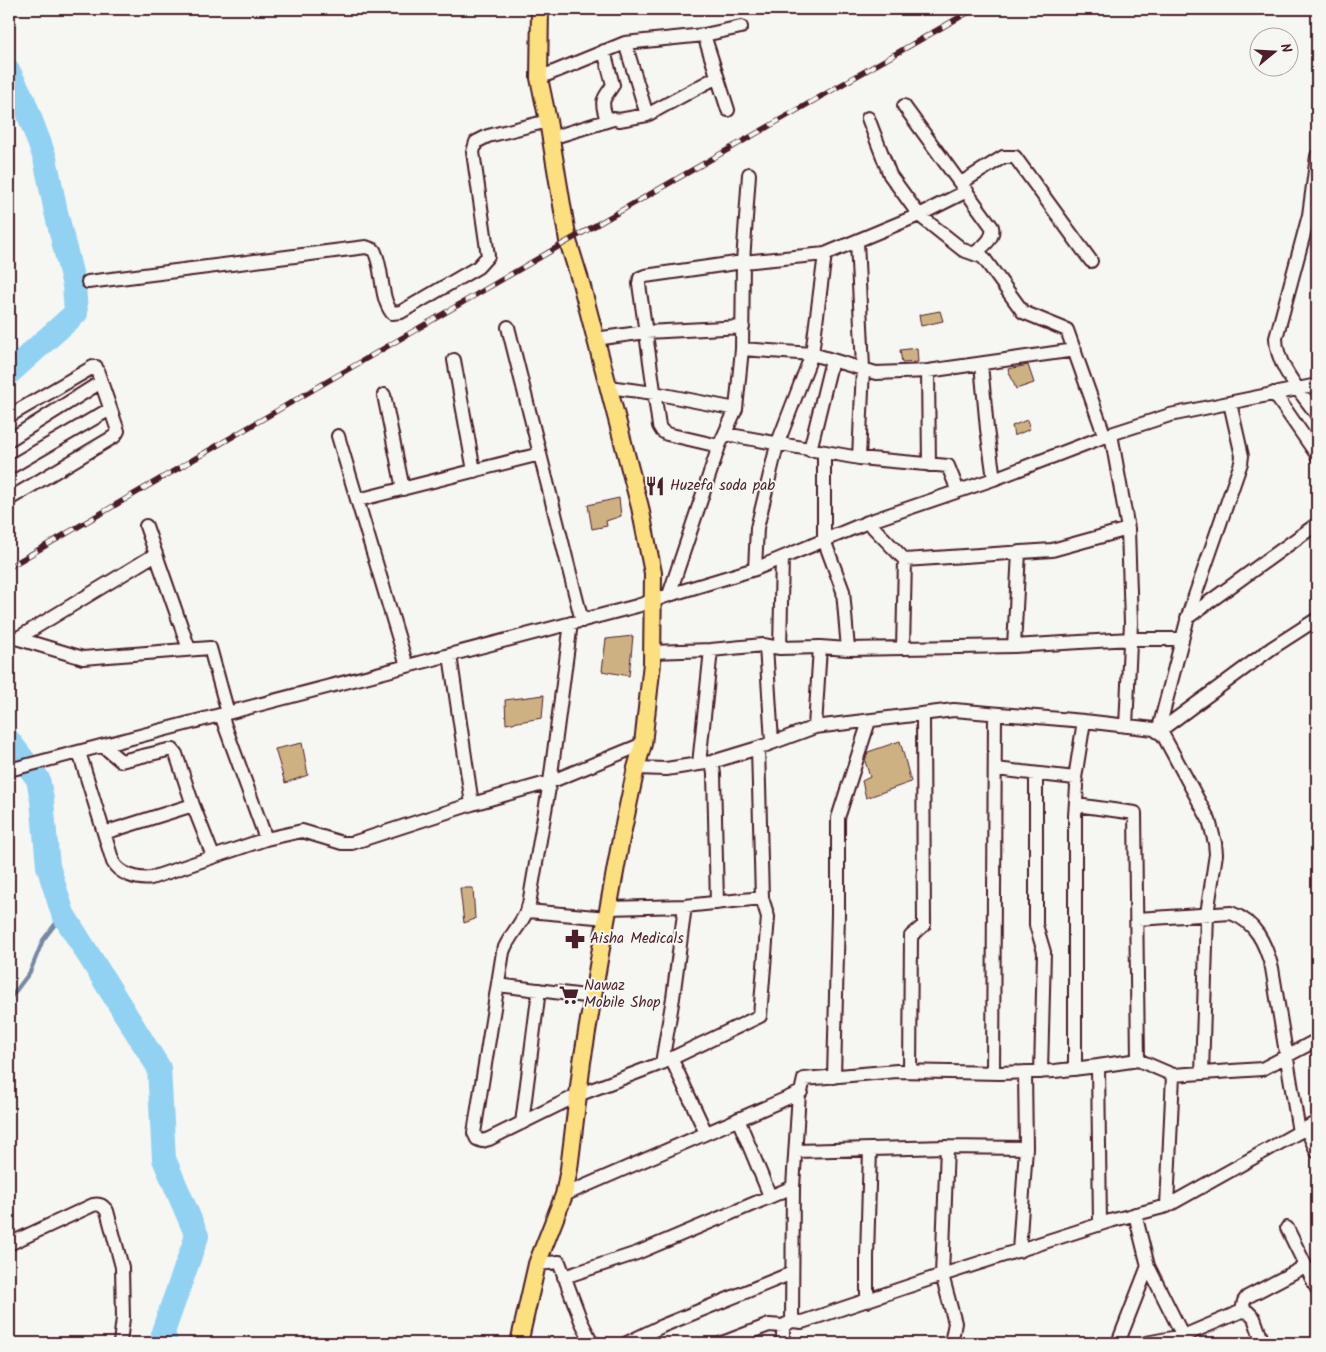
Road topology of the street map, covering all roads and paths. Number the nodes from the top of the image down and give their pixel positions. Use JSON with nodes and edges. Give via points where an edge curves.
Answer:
{"nodes":[{"id":1,"x":540,"y":9,"type":"edge"},
{"id":2,"x":741,"y":27,"type":"dead end"},
{"id":3,"x":704,"y":35,"type":"junction"},
{"id":4,"x":624,"y":43,"type":"junction"},
{"id":5,"x":604,"y":51,"type":"junction"},
{"id":6,"x":717,"y":77,"type":"junction"},
{"id":7,"x":539,"y":78,"type":"junction"},
{"id":8,"x":904,"y":106,"type":"dead end"},
{"id":9,"x":728,"y":110,"type":"dead end"},
{"id":10,"x":646,"y":115,"type":"junction"},
{"id":11,"x":868,"y":118,"type":"dead end"},
{"id":12,"x":613,"y":119,"type":"junction"},
{"id":13,"x":548,"y":121,"type":"junction"},
{"id":14,"x":551,"y":138,"type":"junction"},
{"id":15,"x":1317,"y":156,"type":"edge"},
{"id":16,"x":749,"y":174,"type":"dead end"},
{"id":17,"x":964,"y":187,"type":"junction"},
{"id":18,"x":919,"y":215,"type":"junction"},
{"id":19,"x":1313,"y":216,"type":"edge"},
{"id":20,"x":857,"y":241,"type":"junction"},
{"id":21,"x":825,"y":254,"type":"junction"},
{"id":22,"x":974,"y":254,"type":"junction"},
{"id":23,"x":1091,"y":260,"type":"dead end"},
{"id":24,"x":743,"y":262,"type":"junction"},
{"id":25,"x":88,"y":282,"type":"dead end"},
{"id":26,"x":508,"y":327,"type":"dead end"},
{"id":27,"x":743,"y":327,"type":"junction"},
{"id":28,"x":646,"y":332,"type":"junction"},
{"id":29,"x":595,"y":339,"type":"junction"},
{"id":30,"x":742,"y":350,"type":"junction"},
{"id":31,"x":1074,"y":350,"type":"junction"},
{"id":32,"x":812,"y":354,"type":"junction"},
{"id":33,"x":454,"y":360,"type":"dead end"},
{"id":34,"x":832,"y":360,"type":"junction"},
{"id":35,"x":981,"y":364,"type":"junction"},
{"id":36,"x":863,"y":368,"type":"junction"},
{"id":37,"x":928,"y":371,"type":"junction"},
{"id":38,"x":101,"y":382,"type":"junction"},
{"id":39,"x":1317,"y":385,"type":"edge"},
{"id":40,"x":608,"y":387,"type":"junction"},
{"id":41,"x":1298,"y":388,"type":"junction"},
{"id":42,"x":654,"y":393,"type":"junction"},
{"id":43,"x":1274,"y":393,"type":"junction"},
{"id":44,"x":384,"y":395,"type":"dead end"},
{"id":45,"x":1230,"y":402,"type":"junction"},
{"id":46,"x":110,"y":409,"type":"junction"},
{"id":47,"x":736,"y":409,"type":"junction"},
{"id":48,"x":1317,"y":414,"type":"edge"},
{"id":49,"x":9,"y":416,"type":"edge"},
{"id":50,"x":725,"y":434,"type":"junction"},
{"id":51,"x":338,"y":436,"type":"dead end"},
{"id":52,"x":1108,"y":436,"type":"junction"},
{"id":53,"x":9,"y":440,"type":"edge"},
{"id":54,"x":777,"y":444,"type":"junction"},
{"id":55,"x":719,"y":446,"type":"junction"},
{"id":56,"x":810,"y":450,"type":"junction"},
{"id":57,"x":824,"y":452,"type":"junction"},
{"id":58,"x":540,"y":454,"type":"junction"},
{"id":59,"x":1317,"y":455,"type":"edge"},
{"id":60,"x":859,"y":458,"type":"junction"},
{"id":61,"x":929,"y":465,"type":"junction"},
{"id":62,"x":9,"y":468,"type":"edge"},
{"id":63,"x":474,"y":471,"type":"junction"},
{"id":64,"x":994,"y":479,"type":"junction"},
{"id":65,"x":403,"y":489,"type":"junction"},
{"id":66,"x":958,"y":491,"type":"junction"},
{"id":67,"x":9,"y":499,"type":"edge"},
{"id":68,"x":358,"y":500,"type":"junction"},
{"id":69,"x":868,"y":522,"type":"junction"},
{"id":70,"x":1317,"y":524,"type":"edge"},
{"id":71,"x":146,"y":526,"type":"dead end"},
{"id":72,"x":1128,"y":529,"type":"junction"},
{"id":73,"x":824,"y":540,"type":"junction"},
{"id":74,"x":1019,"y":552,"type":"junction"},
{"id":75,"x":156,"y":554,"type":"junction"},
{"id":76,"x":782,"y":558,"type":"junction"},
{"id":77,"x":905,"y":560,"type":"junction"},
{"id":78,"x":755,"y":569,"type":"junction"},
{"id":79,"x":669,"y":595,"type":"junction"},
{"id":80,"x":653,"y":601,"type":"junction"},
{"id":81,"x":1187,"y":618,"type":"junction"},
{"id":82,"x":1317,"y":619,"type":"edge"},
{"id":83,"x":576,"y":622,"type":"junction"},
{"id":84,"x":13,"y":637,"type":"edge"},
{"id":85,"x":1130,"y":639,"type":"junction"},
{"id":86,"x":1182,"y":639,"type":"junction"},
{"id":87,"x":766,"y":646,"type":"junction"},
{"id":88,"x":1014,"y":646,"type":"junction"},
{"id":89,"x":820,"y":647,"type":"junction"},
{"id":90,"x":780,"y":648,"type":"junction"},
{"id":91,"x":903,"y":648,"type":"junction"},
{"id":92,"x":189,"y":649,"type":"junction"},
{"id":93,"x":848,"y":649,"type":"junction"},
{"id":94,"x":712,"y":650,"type":"junction"},
{"id":95,"x":652,"y":652,"type":"junction"},
{"id":96,"x":450,"y":655,"type":"junction"},
{"id":97,"x":407,"y":666,"type":"junction"},
{"id":98,"x":225,"y":714,"type":"junction"},
{"id":99,"x":923,"y":714,"type":"junction"},
{"id":100,"x":995,"y":714,"type":"junction"},
{"id":101,"x":869,"y":721,"type":"junction"},
{"id":102,"x":1084,"y":721,"type":"junction"},
{"id":103,"x":1126,"y":726,"type":"junction"},
{"id":104,"x":815,"y":727,"type":"junction"},
{"id":105,"x":1158,"y":732,"type":"junction"},
{"id":106,"x":772,"y":742,"type":"junction"},
{"id":107,"x":643,"y":744,"type":"junction"},
{"id":108,"x":103,"y":746,"type":"junction"},
{"id":109,"x":758,"y":748,"type":"junction"},
{"id":110,"x":79,"y":752,"type":"junction"},
{"id":111,"x":705,"y":763,"type":"junction"},
{"id":112,"x":636,"y":768,"type":"junction"},
{"id":113,"x":996,"y":769,"type":"junction"},
{"id":114,"x":9,"y":770,"type":"edge"},
{"id":115,"x":1036,"y":774,"type":"junction"},
{"id":116,"x":1075,"y":778,"type":"junction"},
{"id":117,"x":550,"y":782,"type":"junction"},
{"id":118,"x":193,"y":804,"type":"junction"},
{"id":119,"x":472,"y":804,"type":"junction"},
{"id":120,"x":1076,"y":805,"type":"junction"},
{"id":121,"x":104,"y":833,"type":"junction"},
{"id":122,"x":266,"y":839,"type":"junction"},
{"id":123,"x":213,"y":856,"type":"junction"},
{"id":124,"x":762,"y":898,"type":"junction"},
{"id":125,"x":717,"y":903,"type":"junction"},
{"id":126,"x":685,"y":906,"type":"junction"},
{"id":127,"x":528,"y":911,"type":"junction"},
{"id":128,"x":608,"y":913,"type":"junction"},
{"id":129,"x":1207,"y":914,"type":"junction"},
{"id":130,"x":1137,"y":919,"type":"junction"},
{"id":131,"x":498,"y":986,"type":"junction"},
{"id":132,"x":539,"y":990,"type":"junction"},
{"id":133,"x":593,"y":996,"type":"junction"},
{"id":134,"x":1317,"y":1040,"type":"edge"},
{"id":135,"x":1287,"y":1056,"type":"junction"},
{"id":136,"x":666,"y":1060,"type":"junction"},
{"id":137,"x":1138,"y":1060,"type":"junction"},
{"id":138,"x":1098,"y":1066,"type":"junction"},
{"id":139,"x":1075,"y":1069,"type":"junction"},
{"id":140,"x":910,"y":1071,"type":"junction"},
{"id":141,"x":1025,"y":1072,"type":"junction"},
{"id":142,"x":1041,"y":1072,"type":"junction"},
{"id":143,"x":993,"y":1073,"type":"junction"},
{"id":144,"x":1202,"y":1073,"type":"junction"},
{"id":145,"x":1173,"y":1074,"type":"junction"},
{"id":146,"x":834,"y":1077,"type":"junction"},
{"id":147,"x":799,"y":1093,"type":"junction"},
{"id":148,"x":578,"y":1096,"type":"junction"},
{"id":149,"x":738,"y":1119,"type":"junction"},
{"id":150,"x":522,"y":1123,"type":"junction"},
{"id":151,"x":1307,"y":1127,"type":"edge"},
{"id":152,"x":706,"y":1133,"type":"junction"},
{"id":153,"x":947,"y":1147,"type":"junction"},
{"id":154,"x":1026,"y":1148,"type":"junction"},
{"id":155,"x":870,"y":1149,"type":"junction"},
{"id":156,"x":796,"y":1150,"type":"junction"},
{"id":157,"x":1317,"y":1152,"type":"edge"},
{"id":158,"x":793,"y":1187,"type":"junction"},
{"id":159,"x":564,"y":1195,"type":"junction"},
{"id":160,"x":770,"y":1196,"type":"junction"},
{"id":161,"x":1167,"y":1206,"type":"junction"},
{"id":162,"x":1135,"y":1214,"type":"junction"},
{"id":163,"x":1100,"y":1224,"type":"junction"},
{"id":164,"x":1287,"y":1228,"type":"dead end"},
{"id":165,"x":9,"y":1244,"type":"edge"},
{"id":166,"x":1019,"y":1251,"type":"junction"},
{"id":167,"x":537,"y":1264,"type":"junction"},
{"id":168,"x":1148,"y":1266,"type":"junction"},
{"id":169,"x":1306,"y":1266,"type":"junction"},
{"id":170,"x":792,"y":1273,"type":"junction"},
{"id":171,"x":942,"y":1275,"type":"junction"},
{"id":172,"x":564,"y":1277,"type":"junction"},
{"id":173,"x":1317,"y":1289,"type":"edge"},
{"id":174,"x":867,"y":1301,"type":"junction"},
{"id":175,"x":1242,"y":1311,"type":"junction"},
{"id":176,"x":787,"y":1323,"type":"junction"},
{"id":177,"x":1185,"y":1340,"type":"edge"},
{"id":178,"x":120,"y":1343,"type":"edge"},
{"id":179,"x":519,"y":1343,"type":"edge"},
{"id":180,"x":592,"y":1343,"type":"edge"},
{"id":181,"x":627,"y":1343,"type":"edge"},
{"id":182,"x":722,"y":1343,"type":"edge"},
{"id":183,"x":783,"y":1343,"type":"edge"},
{"id":184,"x":951,"y":1343,"type":"edge"},
{"id":185,"x":1118,"y":1343,"type":"edge"},
{"id":186,"x":1146,"y":1343,"type":"edge"},
{"id":187,"x":1263,"y":1343,"type":"edge"}],
"edges":[{"from":1,"to":7,"type":"main road"},
{"from":2,"to":3,"type":"street"},
{"from":3,"to":4,"type":"street"},
{"from":3,"to":6,"type":"street"},
{"from":4,"to":5,"type":"street"},
{"from":4,"to":10,"type":"street"},
{"from":5,"to":7,"type":"street"},
{"from":5,"to":12,"type":"street","via":[[613,84],[602,102],[606,116]]},
{"from":6,"to":9,"type":"street"},
{"from":6,"to":10,"type":"street"},
{"from":7,"to":13,"type":"main road"},
{"from":8,"to":17,"type":"street"},
{"from":10,"to":12,"type":"street"},
{"from":11,"to":18,"type":"street","via":[[890,175]]},
{"from":12,"to":14,"type":"street"},
{"from":13,"to":14,"type":"main road"},
{"from":13,"to":25,"type":"street","via":[[476,142],[473,152],[488,256],[478,267],[401,312],[392,314],[386,307],[378,258],[374,250],[366,247]]},
{"from":14,"to":29,"type":"main road","via":[[568,241]]},
{"from":15,"to":19,"type":"street"},
{"from":16,"to":24,"type":"street"},
{"from":17,"to":18,"type":"street"},
{"from":17,"to":22,"type":"street","via":[[994,233]]},
{"from":17,"to":23,"type":"street","via":[[1003,157],[1014,158]]},
{"from":18,"to":20,"type":"street"},
{"from":18,"to":22,"type":"street","via":[[963,250]]},
{"from":19,"to":41,"type":"street","via":[[1276,338],[1281,361]]},
{"from":20,"to":21,"type":"street"},
{"from":20,"to":36,"type":"street"},
{"from":21,"to":24,"type":"street"},
{"from":21,"to":32,"type":"street"},
{"from":22,"to":31,"type":"street","via":[[986,260],[1023,312],[1068,330]]},
{"from":24,"to":27,"type":"street"},
{"from":24,"to":28,"type":"street","via":[[640,278]]},
{"from":26,"to":58,"type":"street"},
{"from":27,"to":28,"type":"street"},
{"from":27,"to":30,"type":"street"},
{"from":28,"to":29,"type":"street"},
{"from":28,"to":42,"type":"street"},
{"from":29,"to":40,"type":"main road"},
{"from":30,"to":32,"type":"street"},
{"from":30,"to":47,"type":"street"},
{"from":31,"to":35,"type":"street"},
{"from":31,"to":52,"type":"street"},
{"from":32,"to":34,"type":"street"},
{"from":32,"to":54,"type":"street"},
{"from":33,"to":63,"type":"street"},
{"from":34,"to":36,"type":"street"},
{"from":34,"to":56,"type":"street"},
{"from":35,"to":37,"type":"street"},
{"from":35,"to":64,"type":"street"},
{"from":36,"to":37,"type":"street","via":[[876,373]]},
{"from":36,"to":60,"type":"street"},
{"from":37,"to":61,"type":"street"},
{"from":38,"to":46,"type":"street"},
{"from":38,"to":49,"type":"street","via":[[97,369],[93,367]]},
{"from":38,"to":53,"type":"street"},
{"from":39,"to":41,"type":"street"},
{"from":40,"to":42,"type":"street"},
{"from":40,"to":80,"type":"main road","via":[[650,554]]},
{"from":41,"to":43,"type":"street"},
{"from":41,"to":48,"type":"street"},
{"from":42,"to":47,"type":"street"},
{"from":42,"to":55,"type":"street","via":[[662,431]]},
{"from":43,"to":45,"type":"street"},
{"from":43,"to":59,"type":"street"},
{"from":44,"to":65,"type":"street"},
{"from":45,"to":52,"type":"street","via":[[1170,415]]},
{"from":45,"to":81,"type":"street","via":[[1241,463]]},
{"from":46,"to":62,"type":"street"},
{"from":46,"to":67,"type":"street","via":[[118,431],[116,436]]},
{"from":47,"to":50,"type":"street"},
{"from":50,"to":54,"type":"street"},
{"from":50,"to":55,"type":"street"},
{"from":51,"to":68,"type":"street"},
{"from":52,"to":64,"type":"street"},
{"from":52,"to":72,"type":"street"},
{"from":54,"to":56,"type":"street"},
{"from":54,"to":78,"type":"street","via":[[757,528]]},
{"from":55,"to":79,"type":"street"},
{"from":56,"to":57,"type":"street"},
{"from":57,"to":60,"type":"street"},
{"from":57,"to":73,"type":"street"},
{"from":58,"to":63,"type":"street"},
{"from":58,"to":83,"type":"street"},
{"from":60,"to":61,"type":"street"},
{"from":61,"to":66,"type":"street","via":[[948,466]]},
{"from":63,"to":65,"type":"street"},
{"from":64,"to":66,"type":"street"},
{"from":65,"to":68,"type":"street"},
{"from":66,"to":69,"type":"street"},
{"from":68,"to":97,"type":"street"},
{"from":69,"to":73,"type":"street"},
{"from":69,"to":77,"type":"street"},
{"from":70,"to":81,"type":"street"},
{"from":71,"to":75,"type":"street"},
{"from":72,"to":74,"type":"street","via":[[1052,550]]},
{"from":72,"to":85,"type":"street"},
{"from":73,"to":76,"type":"street"},
{"from":73,"to":93,"type":"street","via":[[843,591]]},
{"from":74,"to":77,"type":"street"},
{"from":74,"to":88,"type":"street"},
{"from":75,"to":84,"type":"street"},
{"from":75,"to":92,"type":"street"},
{"from":76,"to":78,"type":"street"},
{"from":76,"to":90,"type":"street"},
{"from":77,"to":91,"type":"street"},
{"from":78,"to":79,"type":"street"},
{"from":79,"to":80,"type":"street"},
{"from":80,"to":83,"type":"street"},
{"from":80,"to":95,"type":"main road"},
{"from":81,"to":86,"type":"street"},
{"from":82,"to":105,"type":"street"},
{"from":83,"to":96,"type":"street"},
{"from":83,"to":117,"type":"street"},
{"from":84,"to":92,"type":"street","via":[[83,658]]},
{"from":85,"to":86,"type":"street"},
{"from":85,"to":88,"type":"street"},
{"from":85,"to":103,"type":"street"},
{"from":86,"to":105,"type":"street"},
{"from":87,"to":90,"type":"street"},
{"from":87,"to":94,"type":"street"},
{"from":87,"to":106,"type":"street"},
{"from":88,"to":91,"type":"street"},
{"from":89,"to":90,"type":"street"},
{"from":89,"to":93,"type":"street"},
{"from":89,"to":104,"type":"street"},
{"from":91,"to":93,"type":"street"},
{"from":92,"to":98,"type":"street","via":[[210,648]]},
{"from":94,"to":95,"type":"street"},
{"from":94,"to":111,"type":"street"},
{"from":95,"to":107,"type":"main road"},
{"from":96,"to":97,"type":"street"},
{"from":96,"to":119,"type":"street"},
{"from":97,"to":98,"type":"street"},
{"from":98,"to":108,"type":"street"},
{"from":98,"to":122,"type":"street"},
{"from":99,"to":100,"type":"street","via":[[954,710]]},
{"from":99,"to":101,"type":"street"},
{"from":99,"to":140,"type":"street","via":[[924,925],[911,936]]},
{"from":100,"to":102,"type":"street"},
{"from":100,"to":113,"type":"street"},
{"from":101,"to":104,"type":"street"},
{"from":101,"to":146,"type":"street","via":[[838,818]]},
{"from":102,"to":103,"type":"street"},
{"from":102,"to":116,"type":"street"},
{"from":103,"to":105,"type":"street"},
{"from":104,"to":106,"type":"street"},
{"from":105,"to":129,"type":"street","via":[[1166,740],[1212,830],[1216,854]]},
{"from":106,"to":109,"type":"street"},
{"from":107,"to":112,"type":"main road"},
{"from":107,"to":117,"type":"street"},
{"from":108,"to":110,"type":"street"},
{"from":108,"to":118,"type":"street","via":[[121,761],[173,750]]},
{"from":109,"to":111,"type":"street"},
{"from":109,"to":124,"type":"street"},
{"from":110,"to":114,"type":"street"},
{"from":110,"to":121,"type":"street"},
{"from":111,"to":112,"type":"street","via":[[666,770]]},
{"from":111,"to":125,"type":"street","via":[[714,774]]},
{"from":112,"to":128,"type":"main road"},
{"from":113,"to":115,"type":"street"},
{"from":113,"to":143,"type":"street"},
{"from":115,"to":116,"type":"street"},
{"from":115,"to":142,"type":"street","via":[[1036,925],[1044,952]]},
{"from":116,"to":120,"type":"street"},
{"from":117,"to":119,"type":"street"},
{"from":117,"to":127,"type":"street"},
{"from":118,"to":121,"type":"street"},
{"from":118,"to":123,"type":"street"},
{"from":119,"to":122,"type":"street","via":[[347,844],[302,831]]},
{"from":120,"to":130,"type":"street","via":[[1135,813]]},
{"from":120,"to":139,"type":"street"},
{"from":121,"to":123,"type":"street","via":[[116,868],[144,879]]},
{"from":122,"to":123,"type":"street"},
{"from":124,"to":125,"type":"street"},
{"from":124,"to":136,"type":"street","via":[[768,917],[760,1016]]},
{"from":125,"to":126,"type":"street"},
{"from":126,"to":128,"type":"street"},
{"from":126,"to":136,"type":"street"},
{"from":127,"to":128,"type":"street"},
{"from":127,"to":131,"type":"street","via":[[505,945]]},
{"from":128,"to":133,"type":"main road"},
{"from":129,"to":130,"type":"street"},
{"from":129,"to":135,"type":"street","via":[[1230,913],[1242,917],[1254,927],[1267,950]]},
{"from":129,"to":144,"type":"street"},
{"from":130,"to":137,"type":"street"},
{"from":131,"to":132,"type":"street"},
{"from":131,"to":150,"type":"street","via":[[474,1133],[482,1141]]},
{"from":132,"to":133,"type":"street"},
{"from":132,"to":150,"type":"street"},
{"from":133,"to":148,"type":"main road"},
{"from":134,"to":135,"type":"street"},
{"from":135,"to":144,"type":"street","via":[[1262,1069]]},
{"from":135,"to":151,"type":"street"},
{"from":136,"to":148,"type":"street"},
{"from":136,"to":152,"type":"street"},
{"from":137,"to":138,"type":"street"},
{"from":137,"to":145,"type":"street"},
{"from":138,"to":139,"type":"street"},
{"from":138,"to":163,"type":"street"},
{"from":139,"to":142,"type":"street"},
{"from":140,"to":143,"type":"street"},
{"from":140,"to":146,"type":"street"},
{"from":141,"to":142,"type":"street"},
{"from":141,"to":143,"type":"street"},
{"from":141,"to":154,"type":"street"},
{"from":144,"to":145,"type":"street"},
{"from":145,"to":161,"type":"street"},
{"from":146,"to":147,"type":"street","via":[[804,1079]]},
{"from":147,"to":149,"type":"street"},
{"from":147,"to":156,"type":"street"},
{"from":148,"to":150,"type":"street"},
{"from":148,"to":159,"type":"main road"},
{"from":149,"to":152,"type":"street"},
{"from":149,"to":160,"type":"street"},
{"from":151,"to":157,"type":"street"},
{"from":151,"to":161,"type":"street"},
{"from":152,"to":159,"type":"street"},
{"from":153,"to":154,"type":"street"},
{"from":153,"to":155,"type":"street"},
{"from":153,"to":171,"type":"street"},
{"from":154,"to":166,"type":"street"},
{"from":155,"to":156,"type":"street"},
{"from":155,"to":174,"type":"street"},
{"from":156,"to":158,"type":"street"},
{"from":158,"to":160,"type":"street"},
{"from":158,"to":170,"type":"street"},
{"from":159,"to":167,"type":"main road"},
{"from":160,"to":172,"type":"street","via":[[637,1253]]},
{"from":161,"to":162,"type":"street"},
{"from":162,"to":163,"type":"street"},
{"from":162,"to":168,"type":"street"},
{"from":163,"to":166,"type":"street"},
{"from":164,"to":169,"type":"street"},
{"from":165,"to":178,"type":"street","via":[[93,1205],[103,1206],[122,1267],[124,1318]]},
{"from":166,"to":171,"type":"street"},
{"from":167,"to":172,"type":"street","via":[[559,1262]]},
{"from":167,"to":179,"type":"main road"},
{"from":168,"to":177,"type":"street"},
{"from":168,"to":185,"type":"street"},
{"from":169,"to":173,"type":"street"},
{"from":169,"to":175,"type":"street","via":[[1247,1296]]},
{"from":170,"to":176,"type":"street"},
{"from":170,"to":181,"type":"street"},
{"from":171,"to":174,"type":"street"},
{"from":171,"to":184,"type":"street","via":[[955,1323]]},
{"from":172,"to":180,"type":"street"},
{"from":174,"to":176,"type":"street","via":[[802,1322]]},
{"from":175,"to":177,"type":"street"},
{"from":175,"to":187,"type":"street","via":[[1254,1318]]},
{"from":176,"to":182,"type":"street","via":[[769,1325]]},
{"from":176,"to":183,"type":"street"},
{"from":177,"to":186,"type":"street"}]}
